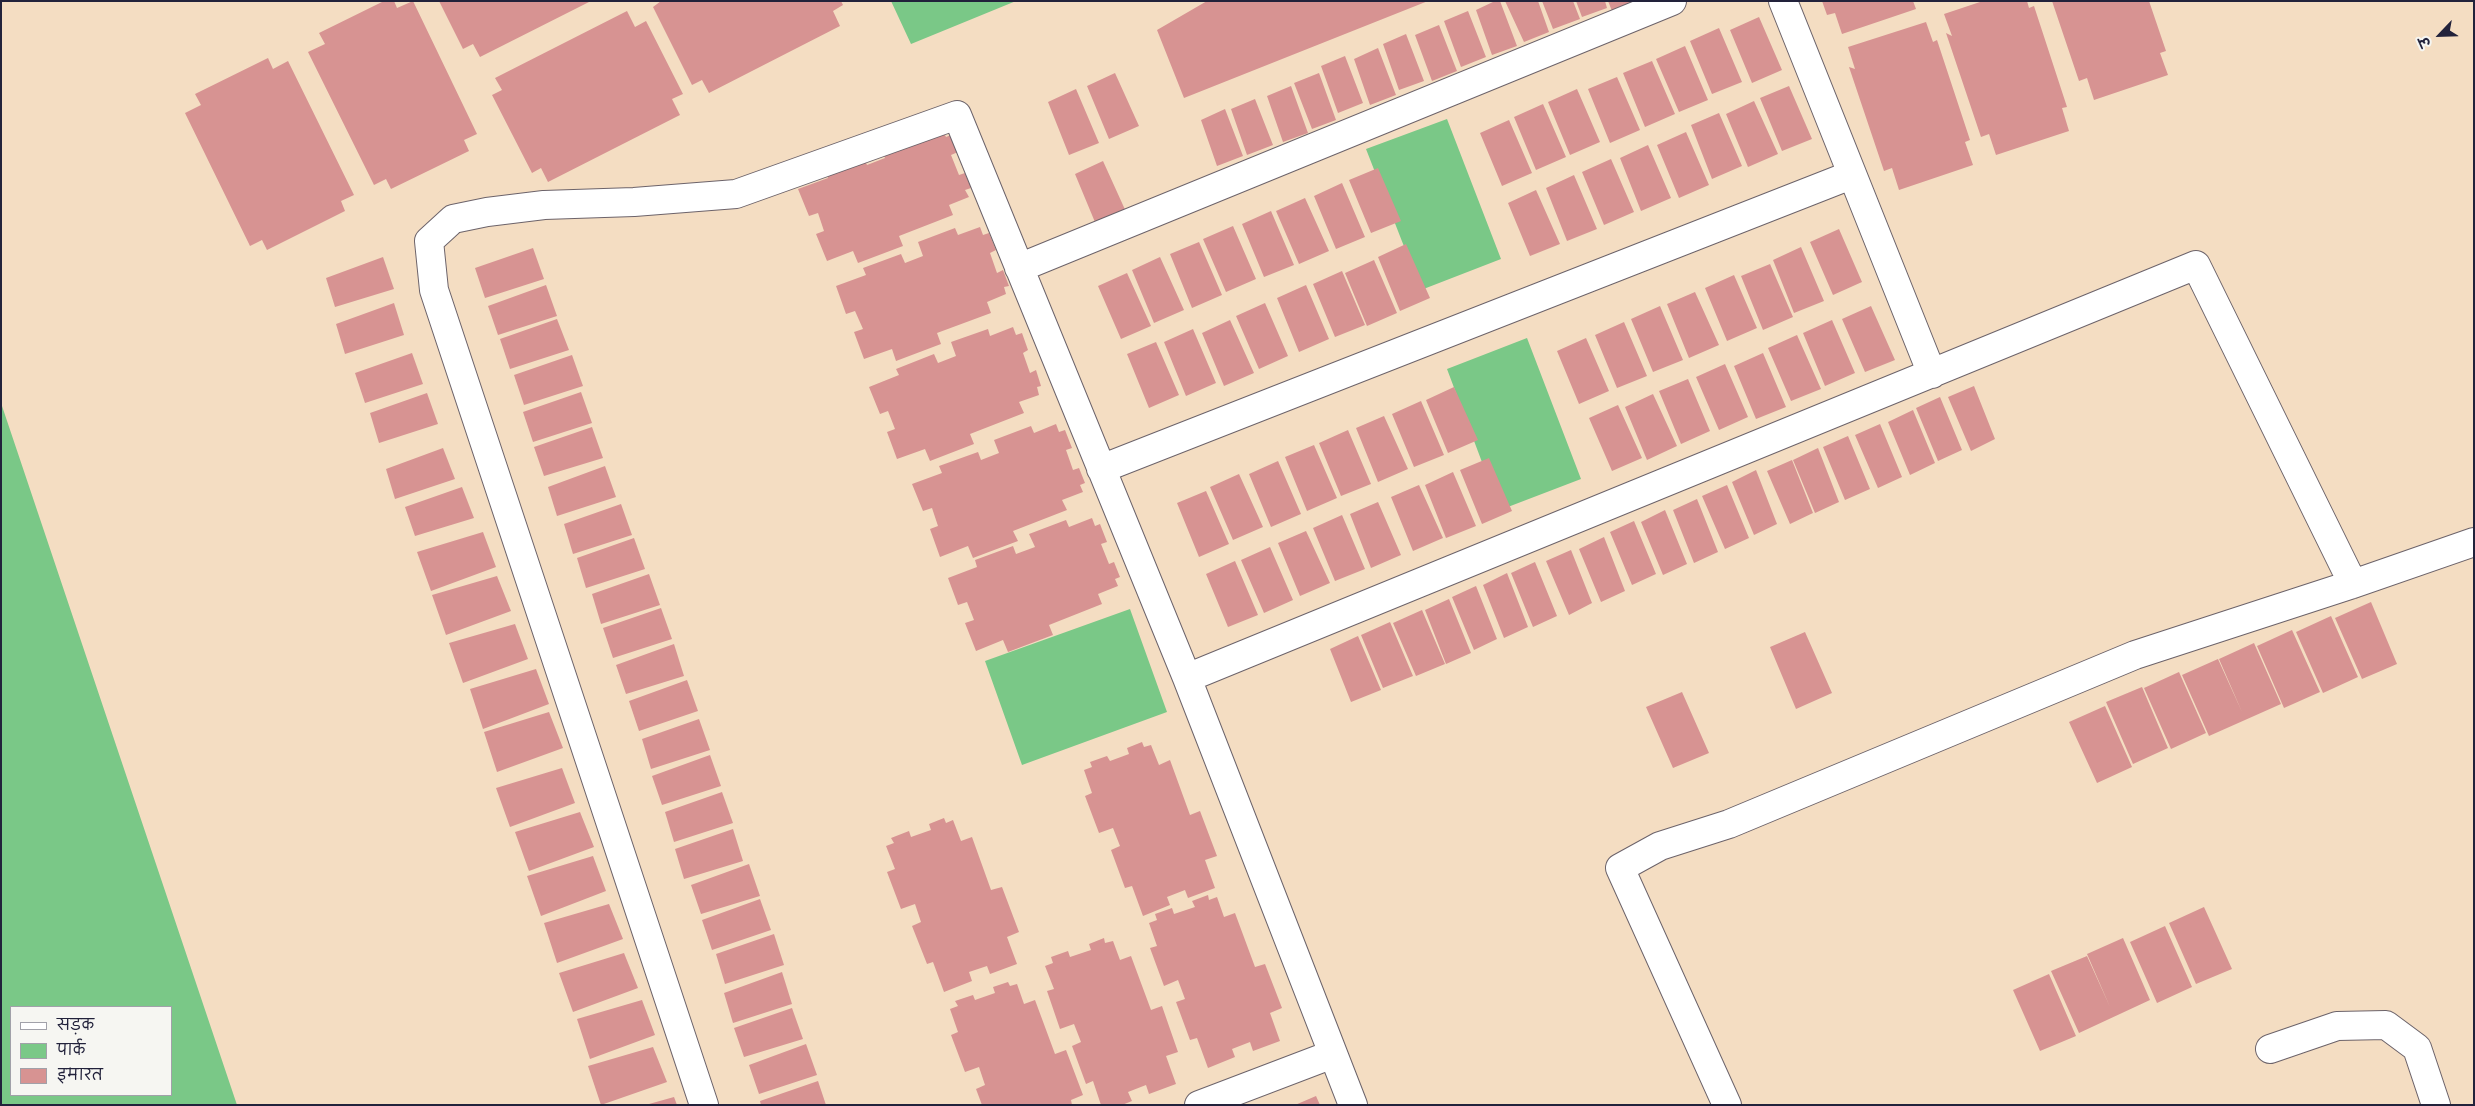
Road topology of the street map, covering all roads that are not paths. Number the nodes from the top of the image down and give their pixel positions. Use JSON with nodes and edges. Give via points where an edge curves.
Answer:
{"nodes":[{"id":1,"x":1672,"y":1,"type":"edge"},
{"id":2,"x":1783,"y":1,"type":"edge"},
{"id":3,"x":1851,"y":175,"type":"junction"},
{"id":4,"x":1019,"y":268,"type":"junction"},
{"id":5,"x":1932,"y":374,"type":"junction"},
{"id":6,"x":1101,"y":469,"type":"junction"},
{"id":7,"x":2474,"y":542,"type":"edge"},
{"id":8,"x":2353,"y":584,"type":"junction"},
{"id":9,"x":1187,"y":678,"type":"junction"},
{"id":10,"x":2270,"y":1050,"type":"dead end"},
{"id":11,"x":1333,"y":1054,"type":"junction"},
{"id":12,"x":704,"y":1105,"type":"edge"},
{"id":13,"x":1200,"y":1105,"type":"edge"},
{"id":14,"x":1354,"y":1105,"type":"edge"},
{"id":15,"x":1727,"y":1105,"type":"edge"},
{"id":16,"x":2436,"y":1105,"type":"edge"}],
"edges":[{"from":1,"to":4,"type":"street"},
{"from":2,"to":3,"type":"street"},
{"from":3,"to":5,"type":"street"},
{"from":3,"to":6,"type":"street"},
{"from":4,"to":6,"type":"street"},
{"from":4,"to":12,"type":"street","via":[[957,115],[736,194],[544,205],[487,212],[453,220],[429,241],[434,290]]},
{"from":5,"to":8,"type":"street","via":[[2196,265]]},
{"from":5,"to":9,"type":"street"},
{"from":6,"to":9,"type":"street"},
{"from":7,"to":8,"type":"street"},
{"from":8,"to":15,"type":"street","via":[[2135,655],[1729,824],[1660,846],[1620,868]]},
{"from":9,"to":11,"type":"street"},
{"from":10,"to":16,"type":"street","via":[[2337,1026],[2386,1025],[2417,1048]]},
{"from":11,"to":13,"type":"street"},
{"from":11,"to":14,"type":"street"}]}
